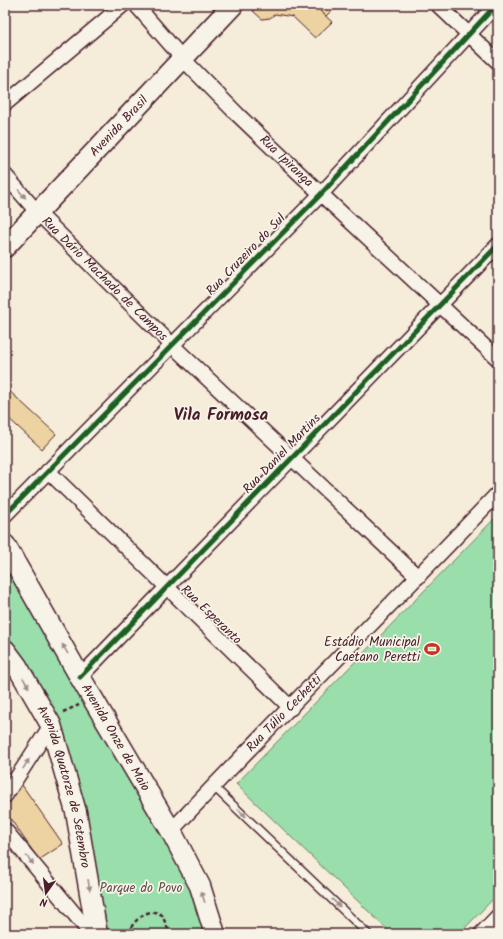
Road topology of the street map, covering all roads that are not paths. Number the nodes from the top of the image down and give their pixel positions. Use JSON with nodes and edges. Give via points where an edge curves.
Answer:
{"nodes":[{"id":1,"x":123,"y":5,"type":"edge"},
{"id":2,"x":136,"y":5,"type":"edge"},
{"id":3,"x":233,"y":5,"type":"edge"},
{"id":4,"x":438,"y":5,"type":"edge"},
{"id":5,"x":496,"y":5,"type":"edge"},
{"id":6,"x":469,"y":35,"type":"junction"},
{"id":7,"x":183,"y":59,"type":"junction"},
{"id":8,"x":498,"y":62,"type":"edge"},
{"id":9,"x":5,"y":104,"type":"edge"},
{"id":10,"x":5,"y":175,"type":"edge"},
{"id":11,"x":321,"y":194,"type":"junction"},
{"id":12,"x":38,"y":212,"type":"junction"},
{"id":13,"x":498,"y":245,"type":"edge"},
{"id":14,"x":5,"y":247,"type":"edge"},
{"id":15,"x":440,"y":306,"type":"junction"},
{"id":16,"x":173,"y":346,"type":"junction"},
{"id":17,"x":498,"y":359,"type":"edge"},
{"id":18,"x":293,"y":458,"type":"junction"},
{"id":19,"x":48,"y":471,"type":"junction"},
{"id":20,"x":498,"y":493,"type":"edge"},
{"id":21,"x":5,"y":515,"type":"edge"},
{"id":22,"x":5,"y":547,"type":"edge"},
{"id":23,"x":418,"y":577,"type":"junction"},
{"id":24,"x":167,"y":587,"type":"junction"},
{"id":25,"x":5,"y":650,"type":"edge"},
{"id":26,"x":80,"y":676,"type":"junction"},
{"id":27,"x":291,"y":708,"type":"junction"},
{"id":28,"x":56,"y":719,"type":"junction"},
{"id":29,"x":213,"y":786,"type":"junction"},
{"id":30,"x":5,"y":796,"type":"edge"},
{"id":31,"x":5,"y":830,"type":"edge"},
{"id":32,"x":171,"y":831,"type":"junction"},
{"id":33,"x":498,"y":916,"type":"edge"},
{"id":34,"x":92,"y":934,"type":"edge"},
{"id":35,"x":97,"y":934,"type":"edge"},
{"id":36,"x":215,"y":934,"type":"edge"},
{"id":37,"x":368,"y":934,"type":"edge"},
{"id":38,"x":481,"y":934,"type":"edge"}],
"edges":[{"from":1,"to":9,"type":"street"},
{"from":2,"to":7,"type":"street","name":"Rua Ipiranga"},
{"from":3,"to":7,"type":"street","name":"Avenida Brasil"},
{"from":4,"to":6,"type":"street"},
{"from":5,"to":6,"type":"street","name":"Rua Cruzeiro do Sul"},
{"from":6,"to":8,"type":"street"},
{"from":6,"to":11,"type":"street","name":"Rua Cruzeiro do Sul"},
{"from":7,"to":11,"type":"street","name":"Rua Ipiranga"},
{"from":7,"to":12,"type":"street","name":"Avenida Brasil"},
{"from":10,"to":12,"type":"street","name":"Rua Dário Machado de Campos","one_way":true},
{"from":11,"to":15,"type":"street","name":"Rua Ipiranga"},
{"from":11,"to":16,"type":"street","name":"Rua Cruzeiro do Sul"},
{"from":12,"to":14,"type":"street","name":"Avenida Brasil"},
{"from":12,"to":16,"type":"street","name":"Rua Dário Machado de Campos"},
{"from":13,"to":15,"type":"street","name":"Rua Daniel Martins"},
{"from":15,"to":17,"type":"street","name":"Rua Ipiranga"},
{"from":15,"to":18,"type":"street","name":"Rua Daniel Martins"},
{"from":16,"to":18,"type":"street","name":"Rua Dário Machado de Campos"},
{"from":16,"to":19,"type":"street","name":"Rua Cruzeiro do Sul"},
{"from":18,"to":23,"type":"street","name":"Rua Dário Machado de Campos"},
{"from":18,"to":24,"type":"street","name":"Rua Daniel Martins"},
{"from":19,"to":21,"type":"street","name":"Rua Cruzeiro do Sul"},
{"from":19,"to":24,"type":"street","name":"Rua Esperanto"},
{"from":20,"to":23,"type":"street","name":"Rua Túlio Cechetti"},
{"from":26,"to":22,"type":"street","name":"Avenida Onze de Maio","one_way":true},
{"from":23,"to":27,"type":"street","name":"Rua Túlio Cechetti"},
{"from":24,"to":26,"type":"street","name":"Rua Daniel Martins"},
{"from":24,"to":27,"type":"street","name":"Rua Esperanto"},
{"from":25,"to":28,"type":"street","name":"Avenida Quatorze de Setembro","one_way":true},
{"from":26,"to":32,"type":"street","name":"Avenida Onze de Maio"},
{"from":27,"to":29,"type":"street","name":"Rua Túlio Cechetti"},
{"from":30,"to":28,"type":"street","one_way":true},
{"from":28,"to":35,"type":"street","name":"Avenida Quatorze de Setembro","one_way":true,"via":[[76,812]]},
{"from":29,"to":32,"type":"street","name":"Rua Túlio Cechetti"},
{"from":29,"to":37,"type":"lane","one_way":true},
{"from":31,"to":34,"type":"street","one_way":true},
{"from":36,"to":32,"type":"street","name":"Avenida Onze de Maio","one_way":true,"via":[[200,886]]},
{"from":33,"to":38,"type":"street"}]}
